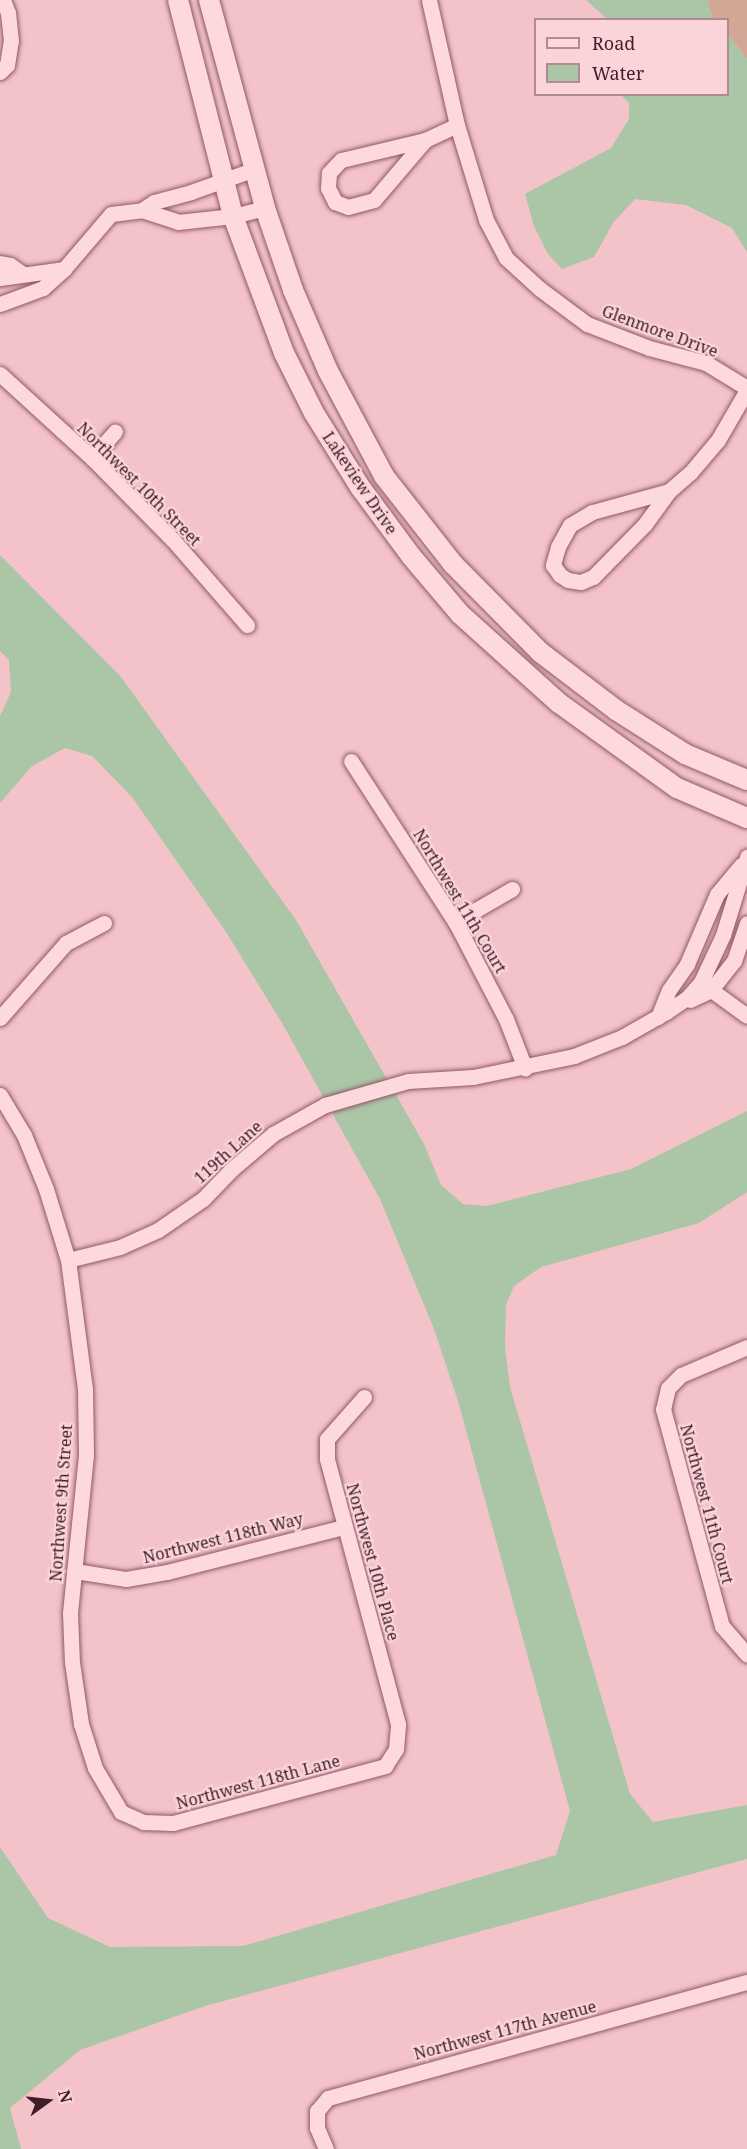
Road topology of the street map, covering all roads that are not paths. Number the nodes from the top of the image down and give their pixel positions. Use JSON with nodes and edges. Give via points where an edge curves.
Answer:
{"nodes":[{"id":1,"x":3,"y":0,"type":"edge"},
{"id":2,"x":178,"y":0,"type":"edge"},
{"id":3,"x":209,"y":0,"type":"edge"},
{"id":4,"x":429,"y":0,"type":"edge"},
{"id":5,"x":4,"y":68,"type":"edge"},
{"id":6,"x":457,"y":125,"type":"junction"},
{"id":7,"x":425,"y":141,"type":"junction"},
{"id":8,"x":255,"y":169,"type":"junction"},
{"id":9,"x":224,"y":180,"type":"junction"},
{"id":10,"x":265,"y":208,"type":"junction"},
{"id":11,"x":142,"y":210,"type":"junction"},
{"id":12,"x":233,"y":216,"type":"junction"},
{"id":13,"x":0,"y":263,"type":"edge"},
{"id":14,"x":64,"y":269,"type":"junction"},
{"id":15,"x":23,"y":274,"type":"junction"},
{"id":16,"x":0,"y":278,"type":"edge"},
{"id":17,"x":0,"y":304,"type":"edge"},
{"id":18,"x":0,"y":374,"type":"edge"},
{"id":19,"x":747,"y":389,"type":"edge"},
{"id":20,"x":115,"y":432,"type":"dead end"},
{"id":21,"x":92,"y":458,"type":"junction"},
{"id":22,"x":669,"y":491,"type":"junction"},
{"id":23,"x":247,"y":625,"type":"dead end"},
{"id":24,"x":351,"y":761,"type":"dead end"},
{"id":25,"x":747,"y":780,"type":"edge"},
{"id":26,"x":747,"y":818,"type":"edge"},
{"id":27,"x":747,"y":857,"type":"edge"},
{"id":28,"x":512,"y":890,"type":"dead end"},
{"id":29,"x":104,"y":922,"type":"dead end"},
{"id":30,"x":455,"y":922,"type":"junction"},
{"id":31,"x":747,"y":923,"type":"edge"},
{"id":32,"x":684,"y":968,"type":"junction"},
{"id":33,"x":706,"y":986,"type":"junction"},
{"id":34,"x":662,"y":1014,"type":"junction"},
{"id":35,"x":747,"y":1016,"type":"edge"},
{"id":36,"x":0,"y":1018,"type":"edge"},
{"id":37,"x":525,"y":1068,"type":"junction"},
{"id":38,"x":0,"y":1095,"type":"edge"},
{"id":39,"x":68,"y":1260,"type":"junction"},
{"id":40,"x":747,"y":1347,"type":"edge"},
{"id":41,"x":364,"y":1397,"type":"dead end"},
{"id":42,"x":344,"y":1527,"type":"junction"},
{"id":43,"x":75,"y":1571,"type":"junction"},
{"id":44,"x":747,"y":1655,"type":"edge"},
{"id":45,"x":396,"y":1749,"type":"joint"},
{"id":46,"x":121,"y":1812,"type":"joint"},
{"id":47,"x":747,"y":1982,"type":"edge"},
{"id":48,"x":326,"y":2149,"type":"edge"}],
"edges":[{"from":1,"to":5,"type":"street","via":[[11,41]]},
{"from":2,"to":9,"type":"street","name":"Lakeview Drive"},
{"from":3,"to":8,"type":"street","name":"Lakeview Drive"},
{"from":4,"to":6,"type":"street","name":"Glenmore Drive"},
{"from":6,"to":7,"type":"street"},
{"from":6,"to":19,"type":"street","name":"Glenmore Drive","via":[[486,220],[506,258],[523,274],[587,324],[649,348],[706,363]]},
{"from":7,"to":7,"type":"street","via":[[374,200],[348,207],[335,202],[328,188],[329,173],[341,160]]},
{"from":8,"to":9,"type":"street"},
{"from":8,"to":10,"type":"street","name":"Lakeview Drive"},
{"from":9,"to":11,"type":"street","via":[[154,202]]},
{"from":9,"to":12,"type":"street","name":"Lakeview Drive"},
{"from":10,"to":12,"type":"street"},
{"from":10,"to":25,"type":"street","name":"Lakeview Drive","via":[[293,290],[334,382],[384,476],[453,564],[540,652],[616,710],[685,754]]},
{"from":11,"to":12,"type":"street","via":[[178,222]]},
{"from":11,"to":14,"type":"street","via":[[111,214]]},
{"from":12,"to":26,"type":"street","name":"Lakeview Drive","via":[[284,353],[314,412],[360,487],[453,606],[500,653],[621,749],[677,788]]},
{"from":13,"to":15,"type":"street"},
{"from":14,"to":15,"type":"street"},
{"from":14,"to":17,"type":"street","via":[[43,288]]},
{"from":15,"to":16,"type":"street"},
{"from":18,"to":21,"type":"street","name":"Northwest 10th Street"},
{"from":19,"to":22,"type":"street","name":"Glenmore Drive","via":[[718,440]]},
{"from":20,"to":21,"type":"street"},
{"from":21,"to":23,"type":"street","name":"Northwest 10th Street","via":[[173,540]]},
{"from":22,"to":22,"type":"street","name":"Glenmore Drive","via":[[645,524],[593,577],[581,582],[560,575],[553,565],[570,525],[592,512]]},
{"from":24,"to":30,"type":"street","name":"Northwest 11th Court"},
{"from":27,"to":32,"type":"street","via":[[717,894]]},
{"from":27,"to":33,"type":"street"},
{"from":28,"to":30,"type":"street"},
{"from":29,"to":36,"type":"street","via":[[66,943]]},
{"from":30,"to":37,"type":"street","name":"Northwest 11th Court","via":[[506,1019]]},
{"from":31,"to":33,"type":"street","via":[[734,961]]},
{"from":32,"to":33,"type":"street"},
{"from":32,"to":34,"type":"street","via":[[669,990]]},
{"from":33,"to":34,"type":"street","name":"119th Lane"},
{"from":33,"to":35,"type":"street"},
{"from":34,"to":37,"type":"street","name":"119th Lane","via":[[622,1037],[574,1056]]},
{"from":37,"to":39,"type":"street","name":"119th Lane","via":[[472,1077],[408,1081],[316,1110],[273,1134],[203,1199],[158,1230],[120,1248]]},
{"from":38,"to":39,"type":"street","name":"Northwest 9th Street","via":[[24,1135]]},
{"from":39,"to":43,"type":"street","name":"Northwest 9th Street","via":[[86,1389],[86,1455]]},
{"from":40,"to":44,"type":"street","name":"Northwest 11th Court","via":[[681,1375],[668,1388],[663,1409],[722,1626]]},
{"from":41,"to":42,"type":"street","name":"Northwest 10th Place","via":[[327,1438],[327,1458]]},
{"from":42,"to":43,"type":"street","name":"Northwest 118th Way","via":[[126,1579]]},
{"from":42,"to":45,"type":"street","name":"Northwest 10th Place","via":[[398,1724]]},
{"from":43,"to":46,"type":"street","name":"Northwest 9th Street","via":[[70,1613],[81,1724],[95,1768]]},
{"from":45,"to":46,"type":"street","name":"Northwest 118th Lane","via":[[385,1766],[173,1823],[143,1822]]},
{"from":47,"to":48,"type":"street","name":"Northwest 117th Avenue","via":[[328,2098],[317,2111]]}]}
